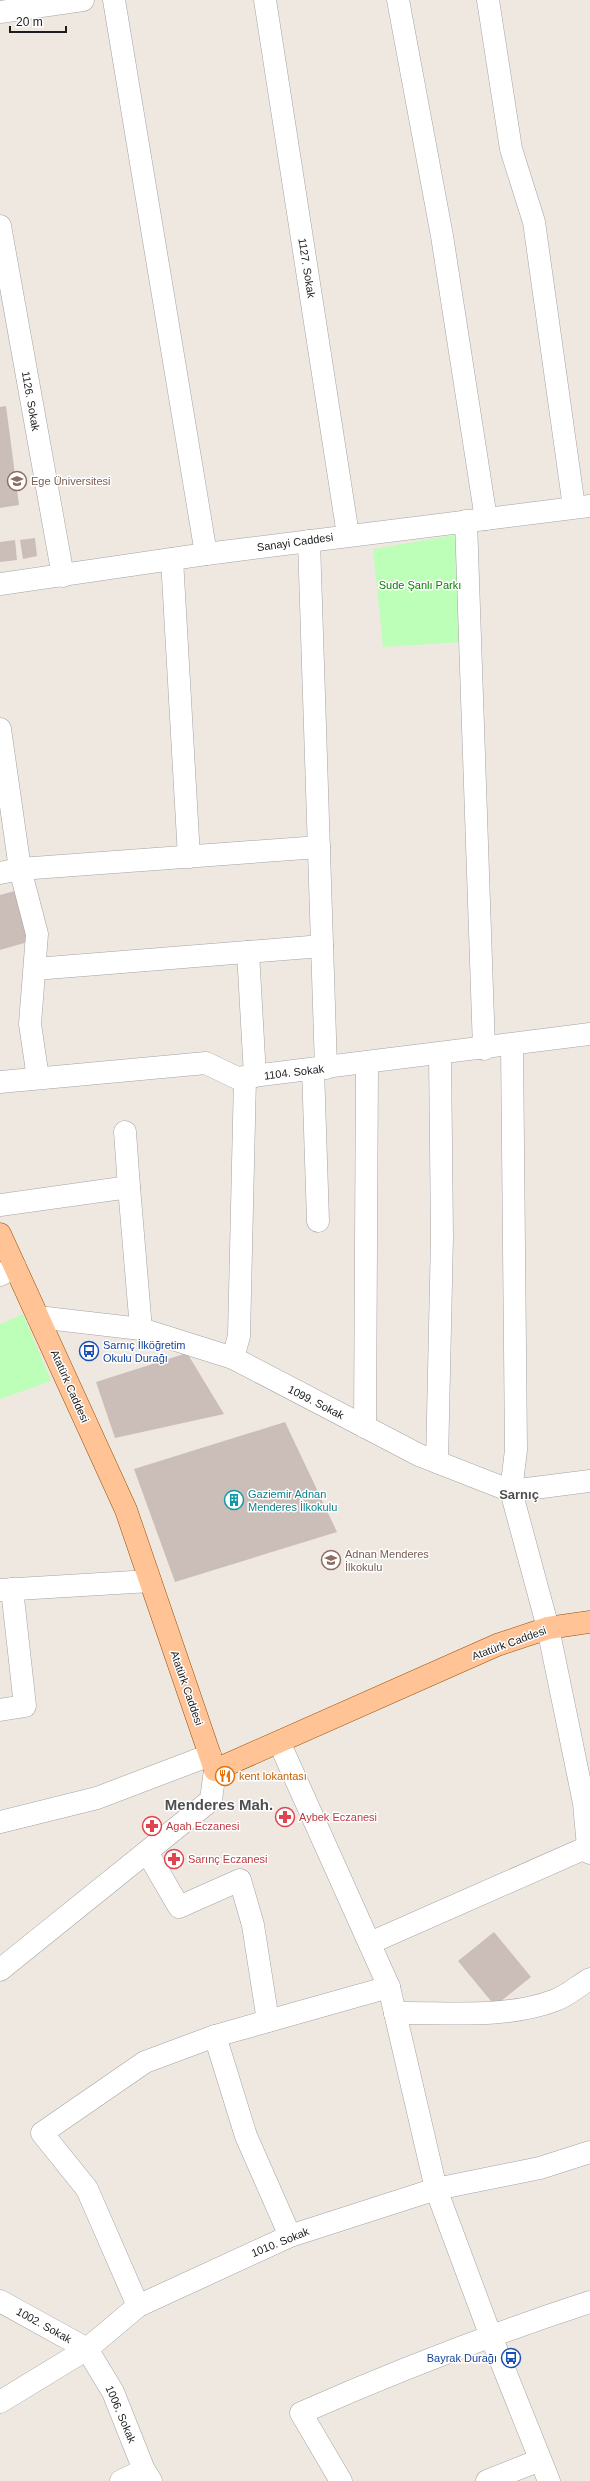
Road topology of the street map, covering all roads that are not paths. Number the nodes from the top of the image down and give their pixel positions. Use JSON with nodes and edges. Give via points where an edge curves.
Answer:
{"nodes":[{"id":1,"x":83,"y":0,"type":"edge"},
{"id":2,"x":114,"y":0,"type":"edge"},
{"id":3,"x":265,"y":0,"type":"edge"},
{"id":4,"x":398,"y":0,"type":"edge"},
{"id":5,"x":488,"y":0,"type":"edge"},
{"id":6,"x":0,"y":12,"type":"edge"},
{"id":7,"x":0,"y":226,"type":"edge"},
{"id":8,"x":582,"y":506,"type":"edge"},
{"id":9,"x":476,"y":520,"type":"junction"},
{"id":10,"x":348,"y":535,"type":"junction"},
{"id":11,"x":309,"y":541,"type":"junction"},
{"id":12,"x":206,"y":554,"type":"junction"},
{"id":13,"x":172,"y":559,"type":"junction"},
{"id":14,"x":63,"y":576,"type":"junction"},
{"id":15,"x":0,"y":584,"type":"edge"},
{"id":16,"x":0,"y":730,"type":"edge"},
{"id":17,"x":319,"y":847,"type":"junction"},
{"id":18,"x":189,"y":857,"type":"junction"},
{"id":19,"x":10,"y":871,"type":"edge"},
{"id":20,"x":322,"y":946,"type":"junction"},
{"id":21,"x":248,"y":952,"type":"junction"},
{"id":22,"x":35,"y":969,"type":"junction"},
{"id":23,"x":590,"y":1034,"type":"edge"},
{"id":24,"x":512,"y":1045,"type":"junction"},
{"id":25,"x":484,"y":1049,"type":"junction"},
{"id":26,"x":440,"y":1054,"type":"junction"},
{"id":27,"x":367,"y":1063,"type":"junction"},
{"id":28,"x":319,"y":1069,"type":"junction"},
{"id":29,"x":250,"y":1077,"type":"junction"},
{"id":30,"x":38,"y":1078,"type":"junction"},
{"id":31,"x":0,"y":1082,"type":"edge"},
{"id":32,"x":125,"y":1132,"type":"dead end"},
{"id":33,"x":129,"y":1187,"type":"junction"},
{"id":34,"x":0,"y":1205,"type":"edge"},
{"id":35,"x":318,"y":1221,"type":"dead end"},
{"id":36,"x":0,"y":1234,"type":"edge"},
{"id":37,"x":8,"y":1271,"type":"edge"},
{"id":38,"x":38,"y":1317,"type":"junction"},
{"id":39,"x":141,"y":1329,"type":"junction"},
{"id":40,"x":233,"y":1358,"type":"junction"},
{"id":41,"x":365,"y":1427,"type":"junction"},
{"id":42,"x":437,"y":1462,"type":"junction"},
{"id":43,"x":590,"y":1481,"type":"edge"},
{"id":44,"x":511,"y":1491,"type":"junction"},
{"id":45,"x":150,"y":1581,"type":"junction"},
{"id":46,"x":6,"y":1590,"type":"edge"},
{"id":47,"x":590,"y":1622,"type":"edge"},
{"id":48,"x":548,"y":1628,"type":"junction"},
{"id":49,"x":0,"y":1710,"type":"edge"},
{"id":50,"x":279,"y":1742,"type":"junction"},
{"id":51,"x":212,"y":1763,"type":"junction"},
{"id":52,"x":0,"y":1822,"type":"edge"},
{"id":53,"x":589,"y":1848,"type":"edge"},
{"id":54,"x":146,"y":1852,"type":"junction"},
{"id":55,"x":370,"y":1943,"type":"junction"},
{"id":56,"x":0,"y":1970,"type":"edge"},
{"id":57,"x":590,"y":1980,"type":"edge"},
{"id":58,"x":389,"y":1987,"type":"junction"},
{"id":59,"x":395,"y":2013,"type":"junction"},
{"id":60,"x":268,"y":2021,"type":"junction"},
{"id":61,"x":215,"y":2036,"type":"junction"},
{"id":62,"x":590,"y":2152,"type":"edge"},
{"id":63,"x":436,"y":2189,"type":"junction"},
{"id":64,"x":290,"y":2236,"type":"junction"},
{"id":65,"x":0,"y":2301,"type":"edge"},
{"id":66,"x":590,"y":2302,"type":"edge"},
{"id":67,"x":138,"y":2306,"type":"junction"},
{"id":68,"x":490,"y":2334,"type":"junction"},
{"id":69,"x":87,"y":2349,"type":"junction"},
{"id":70,"x":0,"y":2402,"type":"edge"},
{"id":71,"x":540,"y":2460,"type":"junction"},
{"id":72,"x":148,"y":2476,"type":"edge"},
{"id":73,"x":121,"y":2481,"type":"edge"},
{"id":74,"x":341,"y":2481,"type":"edge"},
{"id":75,"x":487,"y":2481,"type":"edge"},
{"id":76,"x":549,"y":2481,"type":"edge"}],
"edges":[{"from":1,"to":6,"type":"street"},
{"from":2,"to":12,"type":"street"},
{"from":3,"to":10,"type":"street","name":"1127. Sokak"},
{"from":4,"to":9,"type":"street","via":[[442,236]]},
{"from":5,"to":8,"type":"street","via":[[511,149],[534,222]]},
{"from":7,"to":14,"type":"street","name":"1126. Sokak"},
{"from":8,"to":9,"type":"street","name":"Sanayi Caddesi"},
{"from":9,"to":10,"type":"street","name":"Sanayi Caddesi"},
{"from":9,"to":25,"type":"street"},
{"from":10,"to":11,"type":"street","name":"Sanayi Caddesi"},
{"from":11,"to":12,"type":"street","name":"Sanayi Caddesi"},
{"from":11,"to":17,"type":"street"},
{"from":12,"to":13,"type":"street","name":"Sanayi Caddesi"},
{"from":13,"to":14,"type":"street","name":"Sanayi Caddesi"},
{"from":13,"to":18,"type":"street"},
{"from":14,"to":15,"type":"street","name":"Sanayi Caddesi"},
{"from":16,"to":19,"type":"street"},
{"from":17,"to":18,"type":"street"},
{"from":17,"to":20,"type":"street"},
{"from":18,"to":19,"type":"street"},
{"from":19,"to":22,"type":"street","via":[[37,934]]},
{"from":20,"to":21,"type":"street"},
{"from":20,"to":28,"type":"street"},
{"from":21,"to":22,"type":"street"},
{"from":21,"to":29,"type":"street"},
{"from":22,"to":30,"type":"street","via":[[30,1024]]},
{"from":23,"to":24,"type":"street","name":"1104. Sokak"},
{"from":24,"to":25,"type":"street","name":"1104. Sokak"},
{"from":24,"to":44,"type":"street","via":[[516,1450]]},
{"from":25,"to":26,"type":"street","name":"1104. Sokak"},
{"from":26,"to":27,"type":"street","name":"1104. Sokak"},
{"from":26,"to":42,"type":"street","via":[[442,1237]]},
{"from":27,"to":28,"type":"street","name":"1104. Sokak"},
{"from":27,"to":41,"type":"street"},
{"from":28,"to":29,"type":"street","name":"1104. Sokak"},
{"from":28,"to":35,"type":"street"},
{"from":29,"to":30,"type":"street","name":"1104. Sokak","via":[[236,1078],[206,1063]]},
{"from":29,"to":40,"type":"street","via":[[239,1336]]},
{"from":30,"to":31,"type":"street","name":"1104. Sokak"},
{"from":32,"to":33,"type":"street"},
{"from":33,"to":34,"type":"street"},
{"from":33,"to":39,"type":"street"},
{"from":36,"to":37,"type":"main road","name":"Atatürk Caddesi"},
{"from":37,"to":38,"type":"main road","name":"Atatürk Caddesi"},
{"from":38,"to":39,"type":"street","name":"1099. Sokak"},
{"from":38,"to":45,"type":"main road","name":"Atatürk Caddesi","via":[[126,1510]]},
{"from":39,"to":40,"type":"street","name":"1099. Sokak"},
{"from":40,"to":41,"type":"street","name":"1099. Sokak"},
{"from":41,"to":42,"type":"street","name":"1099. Sokak"},
{"from":42,"to":44,"type":"street","name":"1099. Sokak"},
{"from":43,"to":44,"type":"street","name":"1099. Sokak"},
{"from":44,"to":48,"type":"street"},
{"from":45,"to":46,"type":"street"},
{"from":45,"to":51,"type":"main road","name":"Atatürk Caddesi"},
{"from":46,"to":49,"type":"street","via":[[25,1706]]},
{"from":47,"to":48,"type":"main road","name":"Atatürk Caddesi"},
{"from":48,"to":50,"type":"main road","name":"Atatürk Caddesi","via":[[497,1645]]},
{"from":48,"to":53,"type":"street","via":[[584,1803]]},
{"from":50,"to":51,"type":"main road","name":"Atatürk Caddesi"},
{"from":50,"to":55,"type":"street"},
{"from":51,"to":52,"type":"street","via":[[97,1798]]},
{"from":51,"to":54,"type":"street","via":[[211,1800]]},
{"from":53,"to":55,"type":"street"},
{"from":54,"to":56,"type":"street"},
{"from":54,"to":60,"type":"street","via":[[179,1907],[240,1880],[253,1925]]},
{"from":55,"to":58,"type":"street"},
{"from":57,"to":59,"type":"street","via":[[555,2001],[529,2008],[491,2012]]},
{"from":58,"to":59,"type":"street"},
{"from":58,"to":60,"type":"street"},
{"from":59,"to":63,"type":"street"},
{"from":60,"to":61,"type":"street"},
{"from":61,"to":64,"type":"street","via":[[246,2136]]},
{"from":61,"to":67,"type":"street","via":[[145,2062],[42,2133],[87,2189]]},
{"from":62,"to":63,"type":"street","name":"1010. Sokak","via":[[540,2168]]},
{"from":63,"to":64,"type":"street","name":"1010. Sokak"},
{"from":63,"to":68,"type":"street"},
{"from":64,"to":67,"type":"street","name":"1010. Sokak"},
{"from":65,"to":69,"type":"street","name":"1002. Sokak"},
{"from":66,"to":68,"type":"street"},
{"from":67,"to":69,"type":"street","name":"1010. Sokak"},
{"from":68,"to":71,"type":"street"},
{"from":68,"to":74,"type":"street","via":[[301,2413]]},
{"from":69,"to":70,"type":"street","name":"1010. Sokak"},
{"from":69,"to":72,"type":"street","name":"1006. Sokak","via":[[113,2392]]},
{"from":71,"to":75,"type":"street"},
{"from":71,"to":76,"type":"street"},
{"from":72,"to":73,"type":"street"}]}
